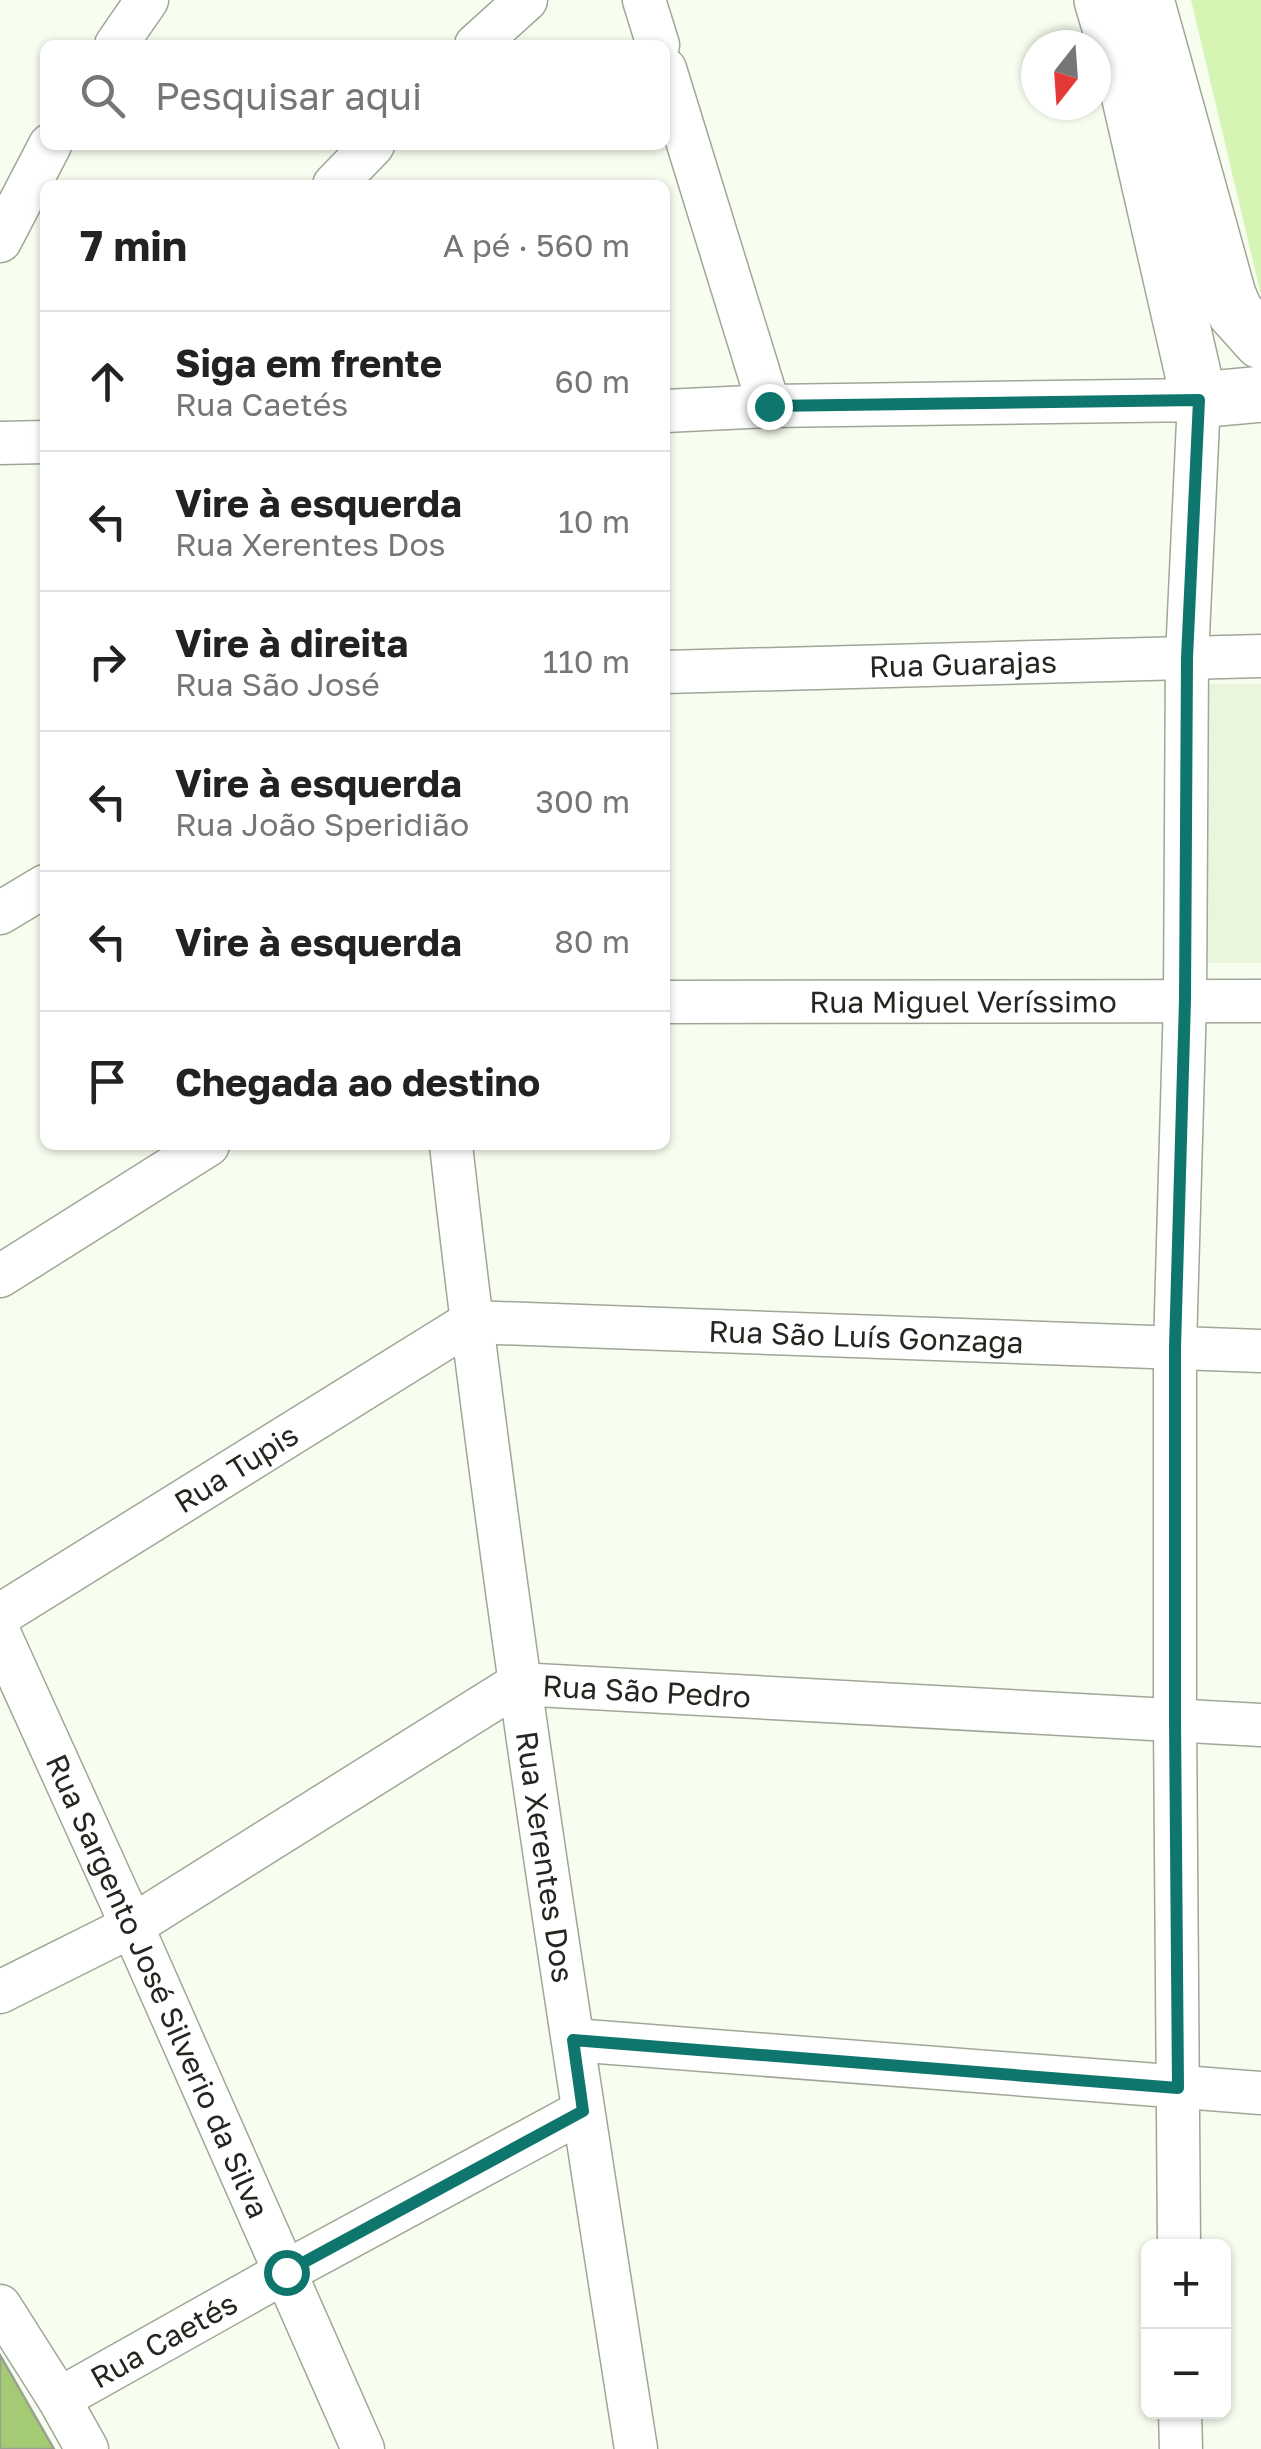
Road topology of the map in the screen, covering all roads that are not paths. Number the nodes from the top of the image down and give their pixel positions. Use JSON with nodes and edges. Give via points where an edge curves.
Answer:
{"nodes":[{"id":1,"x":147,"y":0,"type":"edge"},
{"id":2,"x":526,"y":0,"type":"edge"},
{"id":3,"x":644,"y":0,"type":"edge"},
{"id":4,"x":1102,"y":0,"type":"edge"},
{"id":5,"x":1146,"y":0,"type":"edge"},
{"id":6,"x":119,"y":40,"type":"edge"},
{"id":7,"x":482,"y":40,"type":"edge"},
{"id":8,"x":656,"y":40,"type":"edge"},
{"id":9,"x":670,"y":85,"type":"edge"},
{"id":10,"x":47,"y":150,"type":"edge"},
{"id":11,"x":368,"y":150,"type":"edge"},
{"id":12,"x":339,"y":180,"type":"edge"},
{"id":13,"x":0,"y":241,"type":"edge"},
{"id":14,"x":1261,"y":341,"type":"edge"},
{"id":15,"x":1261,"y":353,"type":"edge"},
{"id":16,"x":1195,"y":382,"type":"junction"},
{"id":17,"x":1261,"y":394,"type":"edge"},
{"id":18,"x":769,"y":406,"type":"junction"},
{"id":19,"x":670,"y":411,"type":"edge"},
{"id":20,"x":0,"y":442,"type":"edge"},
{"id":21,"x":40,"y":442,"type":"edge"},
{"id":22,"x":1261,"y":656,"type":"edge"},
{"id":23,"x":1187,"y":658,"type":"junction"},
{"id":24,"x":670,"y":672,"type":"edge"},
{"id":25,"x":40,"y":889,"type":"edge"},
{"id":26,"x":0,"y":912,"type":"edge"},
{"id":27,"x":1185,"y":1000,"type":"junction"},
{"id":28,"x":1261,"y":1001,"type":"edge"},
{"id":29,"x":670,"y":1002,"type":"edge"},
{"id":30,"x":200,"y":1150,"type":"edge"},
{"id":31,"x":452,"y":1150,"type":"edge"},
{"id":32,"x":0,"y":1276,"type":"edge"},
{"id":33,"x":471,"y":1322,"type":"junction"},
{"id":34,"x":1175,"y":1348,"type":"junction"},
{"id":35,"x":1261,"y":1351,"type":"edge"},
{"id":36,"x":0,"y":1615,"type":"edge"},
{"id":37,"x":0,"y":1635,"type":"edge"},
{"id":38,"x":518,"y":1684,"type":"junction"},
{"id":39,"x":1175,"y":1719,"type":"junction"},
{"id":40,"x":1261,"y":1724,"type":"edge"},
{"id":41,"x":132,"y":1926,"type":"junction"},
{"id":42,"x":0,"y":1992,"type":"edge"},
{"id":43,"x":573,"y":2040,"type":"junction"},
{"id":44,"x":1178,"y":2088,"type":"junction"},
{"id":45,"x":1261,"y":2093,"type":"edge"},
{"id":46,"x":583,"y":2111,"type":"junction"},
{"id":47,"x":1179,"y":2239,"type":"edge"},
{"id":48,"x":286,"y":2272,"type":"junction"},
{"id":49,"x":0,"y":2306,"type":"edge"},
{"id":50,"x":60,"y":2399,"type":"junction"},
{"id":51,"x":1180,"y":2419,"type":"edge"},
{"id":52,"x":87,"y":2449,"type":"edge"},
{"id":53,"x":363,"y":2449,"type":"edge"},
{"id":54,"x":636,"y":2449,"type":"edge"},
{"id":55,"x":1181,"y":2449,"type":"edge"}],
"edges":[{"from":1,"to":6,"type":"street"},
{"from":2,"to":7,"type":"street"},
{"from":3,"to":8,"type":"street"},
{"from":4,"to":16,"type":"street"},
{"from":5,"to":14,"type":"street","via":[[1228,294]]},
{"from":9,"to":18,"type":"street"},
{"from":10,"to":13,"type":"street"},
{"from":11,"to":12,"type":"street"},
{"from":15,"to":16,"type":"street"},
{"from":16,"to":17,"type":"street"},
{"from":16,"to":18,"type":"street","via":[[1143,399]]},
{"from":16,"to":23,"type":"street"},
{"from":18,"to":19,"type":"street"},
{"from":20,"to":21,"type":"street"},
{"from":22,"to":23,"type":"street","name":"Rua Guarajas"},
{"from":23,"to":24,"type":"street","name":"Rua Guarajas"},
{"from":23,"to":27,"type":"street"},
{"from":25,"to":26,"type":"street"},
{"from":27,"to":28,"type":"street","name":"Rua Miguel Veríssimo"},
{"from":27,"to":29,"type":"street","name":"Rua Miguel Veríssimo"},
{"from":27,"to":34,"type":"street"},
{"from":30,"to":32,"type":"street"},
{"from":31,"to":33,"type":"street","name":"Rua Xerentes Dos"},
{"from":33,"to":34,"type":"street","name":"Rua São Luís Gonzaga"},
{"from":33,"to":36,"type":"street","name":"Rua Tupis"},
{"from":33,"to":38,"type":"street","name":"Rua Xerentes Dos"},
{"from":34,"to":35,"type":"street","name":"Rua São Luís Gonzaga"},
{"from":34,"to":39,"type":"street"},
{"from":37,"to":41,"type":"street","name":"Rua Sargento José Silverio da Silva"},
{"from":38,"to":39,"type":"street","name":"Rua São Pedro"},
{"from":38,"to":41,"type":"street","name":"Rua São Pedro"},
{"from":38,"to":43,"type":"street","name":"Rua Xerentes Dos"},
{"from":39,"to":40,"type":"street","name":"Rua São Pedro"},
{"from":39,"to":44,"type":"street"},
{"from":41,"to":42,"type":"street","name":"Rua São Pedro"},
{"from":41,"to":48,"type":"street","name":"Rua Sargento José Silverio da Silva"},
{"from":43,"to":44,"type":"street"},
{"from":43,"to":46,"type":"street","name":"Rua Xerentes Dos"},
{"from":44,"to":45,"type":"street"},
{"from":44,"to":47,"type":"street"},
{"from":46,"to":48,"type":"street","name":"Rua Caetés"},
{"from":46,"to":54,"type":"street","name":"Rua Xerentes Dos"},
{"from":48,"to":50,"type":"street","name":"Rua Caetés"},
{"from":48,"to":53,"type":"street","name":"Rua Sargento José Silverio da Silva"},
{"from":49,"to":50,"type":"street"},
{"from":50,"to":52,"type":"street"},
{"from":51,"to":55,"type":"street"}]}
